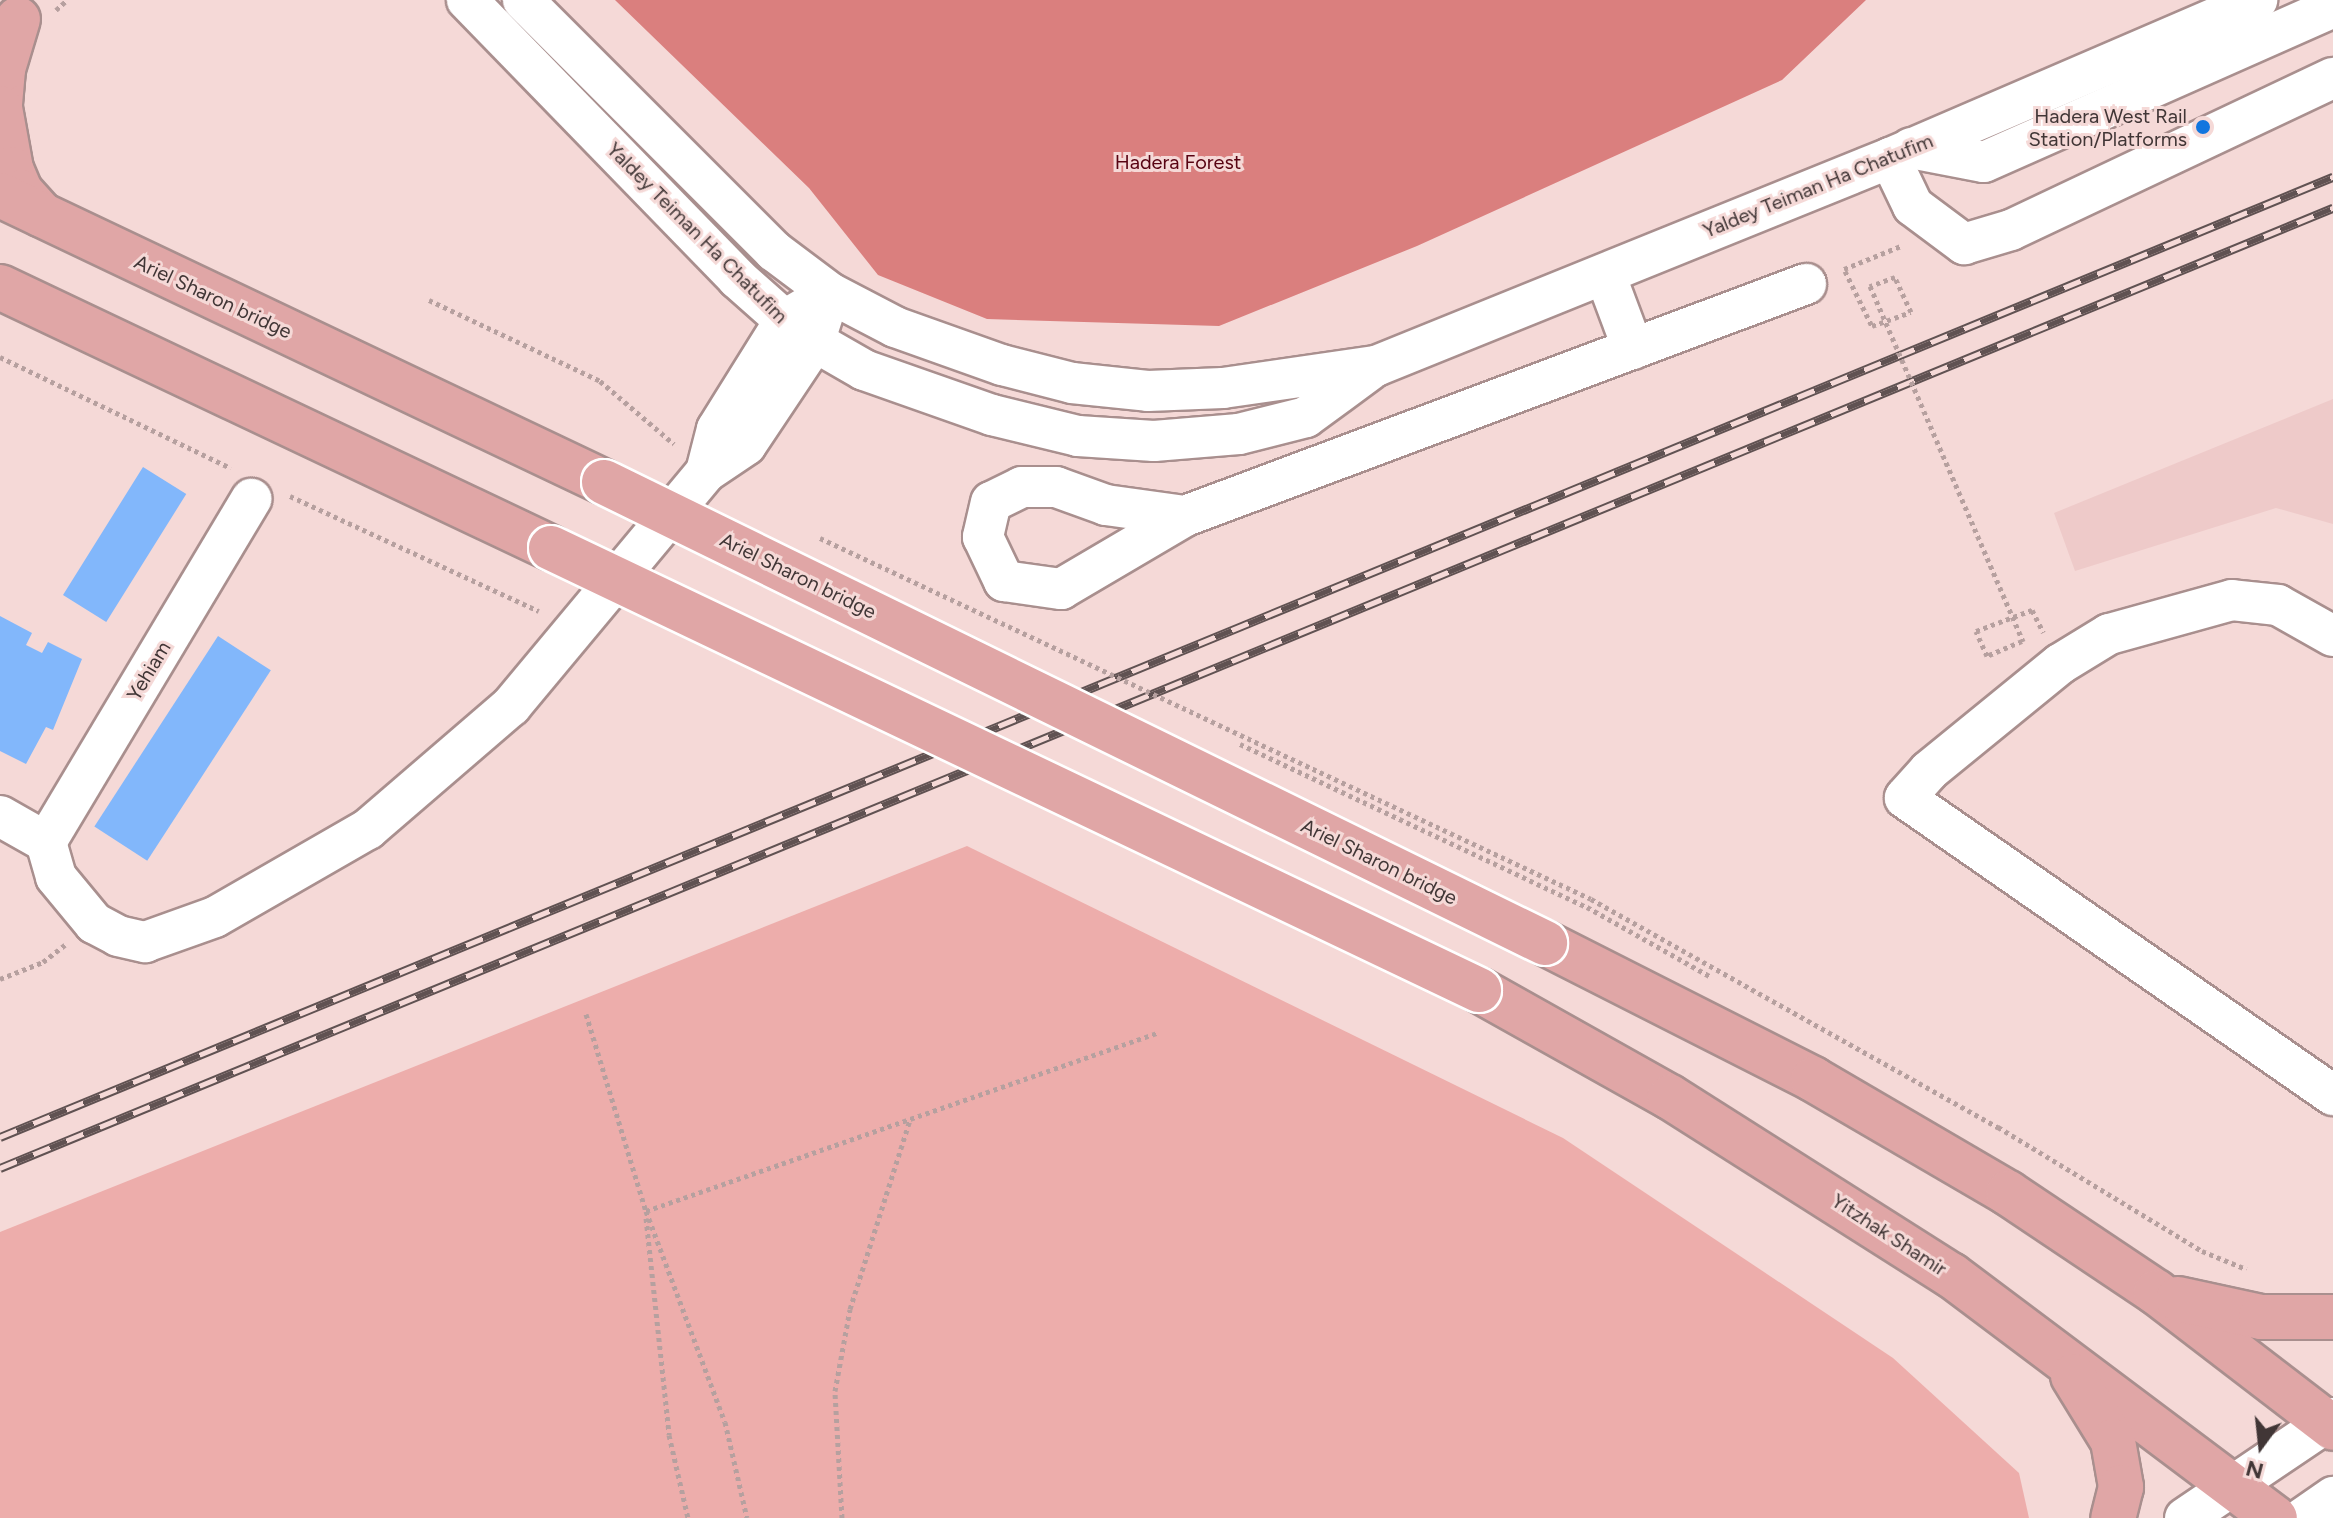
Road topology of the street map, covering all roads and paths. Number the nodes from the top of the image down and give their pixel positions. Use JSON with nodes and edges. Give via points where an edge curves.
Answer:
{"nodes":[{"id":1,"x":467,"y":0,"type":"edge"},
{"id":2,"x":523,"y":0,"type":"edge"},
{"id":3,"x":2257,"y":0,"type":"edge"},
{"id":4,"x":2333,"y":7,"type":"edge"},
{"id":5,"x":19,"y":22,"type":"edge"},
{"id":6,"x":2333,"y":78,"type":"edge"},
{"id":7,"x":0,"y":106,"type":"edge"},
{"id":8,"x":1901,"y":153,"type":"junction"},
{"id":9,"x":0,"y":195,"type":"edge"},
{"id":10,"x":46,"y":219,"type":"junction"},
{"id":11,"x":1944,"y":228,"type":"junction"},
{"id":12,"x":1844,"y":269,"type":"junction"},
{"id":13,"x":1605,"y":274,"type":"junction"},
{"id":14,"x":1806,"y":284,"type":"joint"},
{"id":15,"x":0,"y":287,"type":"edge"},
{"id":16,"x":830,"y":293,"type":"junction"},
{"id":17,"x":429,"y":300,"type":"dead end"},
{"id":18,"x":799,"y":331,"type":"junction"},
{"id":19,"x":1633,"y":349,"type":"junction"},
{"id":20,"x":1376,"y":366,"type":"junction"},
{"id":21,"x":992,"y":415,"type":"junction"},
{"id":22,"x":706,"y":472,"type":"junction"},
{"id":23,"x":1022,"y":487,"type":"junction"},
{"id":24,"x":251,"y":499,"type":"dead end"},
{"id":25,"x":1185,"y":516,"type":"junction"},
{"id":26,"x":817,"y":537,"type":"dead end"},
{"id":27,"x":2032,"y":610,"type":"dead end"},
{"id":28,"x":2333,"y":636,"type":"edge"},
{"id":29,"x":0,"y":816,"type":"edge"},
{"id":30,"x":46,"y":842,"type":"junction"},
{"id":31,"x":1587,"y":907,"type":"dead end"},
{"id":32,"x":94,"y":923,"type":"junction"},
{"id":33,"x":0,"y":979,"type":"edge"},
{"id":34,"x":1725,"y":985,"type":"dead end"},
{"id":35,"x":586,"y":1014,"type":"dead end"},
{"id":36,"x":1157,"y":1033,"type":"dead end"},
{"id":37,"x":2333,"y":1095,"type":"edge"},
{"id":38,"x":911,"y":1119,"type":"junction"},
{"id":39,"x":646,"y":1211,"type":"junction"},
{"id":40,"x":2254,"y":1272,"type":"dead end"},
{"id":41,"x":2156,"y":1292,"type":"junction"},
{"id":42,"x":2333,"y":1317,"type":"edge"},
{"id":43,"x":2045,"y":1344,"type":"junction"},
{"id":44,"x":2331,"y":1423,"type":"edge"},
{"id":45,"x":2236,"y":1486,"type":"junction"},
{"id":46,"x":2333,"y":1497,"type":"edge"},
{"id":47,"x":688,"y":1518,"type":"edge"},
{"id":48,"x":747,"y":1518,"type":"edge"},
{"id":49,"x":842,"y":1518,"type":"edge"},
{"id":50,"x":2113,"y":1518,"type":"edge"},
{"id":51,"x":2185,"y":1518,"type":"edge"},
{"id":52,"x":2275,"y":1518,"type":"edge"},
{"id":53,"x":2303,"y":1518,"type":"edge"}],
"edges":[{"from":1,"to":18,"type":"street","name":"Yaldey Teiman Ha Chatufim","via":[[737,278]]},
{"from":2,"to":16,"type":"street","name":"Yaldey Teiman Ha Chatufim","via":[[774,251]]},
{"from":3,"to":8,"type":"street","name":"Yaldey Teiman Ha Chatufim"},
{"from":4,"to":8,"type":"street","via":[[1984,162]]},
{"from":5,"to":7,"type":"main road","via":[[3,69]]},
{"from":6,"to":11,"type":"street","via":[[2011,230],[1964,244]]},
{"from":7,"to":10,"type":"main road","via":[[11,169],[21,192]]},
{"from":8,"to":11,"type":"street","via":[[1913,206]]},
{"from":8,"to":13,"type":"street","name":"Yaldey Teiman Ha Chatufim"},
{"from":9,"to":10,"type":"main road","name":"Ariel Sharon bridge"},
{"from":10,"to":41,"type":"main road","name":"Ariel Sharon bridge","bridge":true,"via":[[604,482],[1545,943],[1879,1116],[2008,1193]]},
{"from":11,"to":12,"type":"path"},
{"from":12,"to":14,"type":"path"},
{"from":12,"to":27,"type":"path","bridge":true,"via":[[1872,326],[1911,312],[1895,277],[1870,286],[2023,641],[1987,656],[1976,631]]},
{"from":13,"to":19,"type":"street"},
{"from":13,"to":20,"type":"street","name":"Yaldey Teiman Ha Chatufim"},
{"from":14,"to":19,"type":"street"},
{"from":15,"to":43,"type":"main road","name":"Yitzhak Shamir","bridge":true,"via":[[1479,990],[1818,1188]]},
{"from":16,"to":18,"type":"street"},
{"from":16,"to":20,"type":"street","name":"Yaldey Teiman Ha Chatufim","via":[[945,347],[1072,383],[1148,391],[1223,388]]},
{"from":17,"to":22,"type":"path","via":[[600,381]]},
{"from":18,"to":21,"type":"street","name":"Yaldey Teiman Ha Chatufim","via":[[864,370]]},
{"from":18,"to":22,"type":"street","via":[[717,429]]},
{"from":19,"to":25,"type":"street"},
{"from":20,"to":21,"type":"street","name":"Yaldey Teiman Ha Chatufim","via":[[1306,417],[1239,434],[1154,441],[1078,436]]},
{"from":21,"to":23,"type":"street","via":[[1027,454]]},
{"from":22,"to":32,"type":"street","via":[[511,706],[368,829],[185,931],[145,942]]},
{"from":23,"to":25,"type":"street","via":[[1056,487],[1106,505]]},
{"from":23,"to":25,"type":"street","via":[[991,502],[983,537],[1004,581],[1061,589]]},
{"from":24,"to":30,"type":"street","name":"Yehiam"},
{"from":26,"to":40,"type":"path","bridge":true,"via":[[1591,899],[1998,1127],[2189,1244]]},
{"from":28,"to":37,"type":"street","via":[[2278,605],[2232,600],[2109,634],[2060,664],[1929,771],[1905,798]]},
{"from":29,"to":30,"type":"street"},
{"from":30,"to":32,"type":"street","via":[[56,877]]},
{"from":31,"to":34,"type":"path"},
{"from":32,"to":33,"type":"path","via":[[43,962]]},
{"from":35,"to":39,"type":"path"},
{"from":36,"to":38,"type":"path"},
{"from":38,"to":39,"type":"path"},
{"from":38,"to":49,"type":"path","via":[[850,1309],[835,1391]]},
{"from":39,"to":47,"type":"path","via":[[669,1435]]},
{"from":39,"to":48,"type":"path","via":[[725,1422]]},
{"from":41,"to":42,"type":"main road","via":[[2209,1309],[2261,1317]]},
{"from":41,"to":44,"type":"main road"},
{"from":43,"to":45,"type":"main road","name":"Yitzhak Shamir"},
{"from":43,"to":50,"type":"main road","via":[[2098,1409],[2113,1441],[2121,1487]]},
{"from":44,"to":45,"type":"street"},
{"from":45,"to":51,"type":"street"},
{"from":45,"to":52,"type":"main road","name":"Yitzhak Shamir"},
{"from":46,"to":53,"type":"street"}]}
